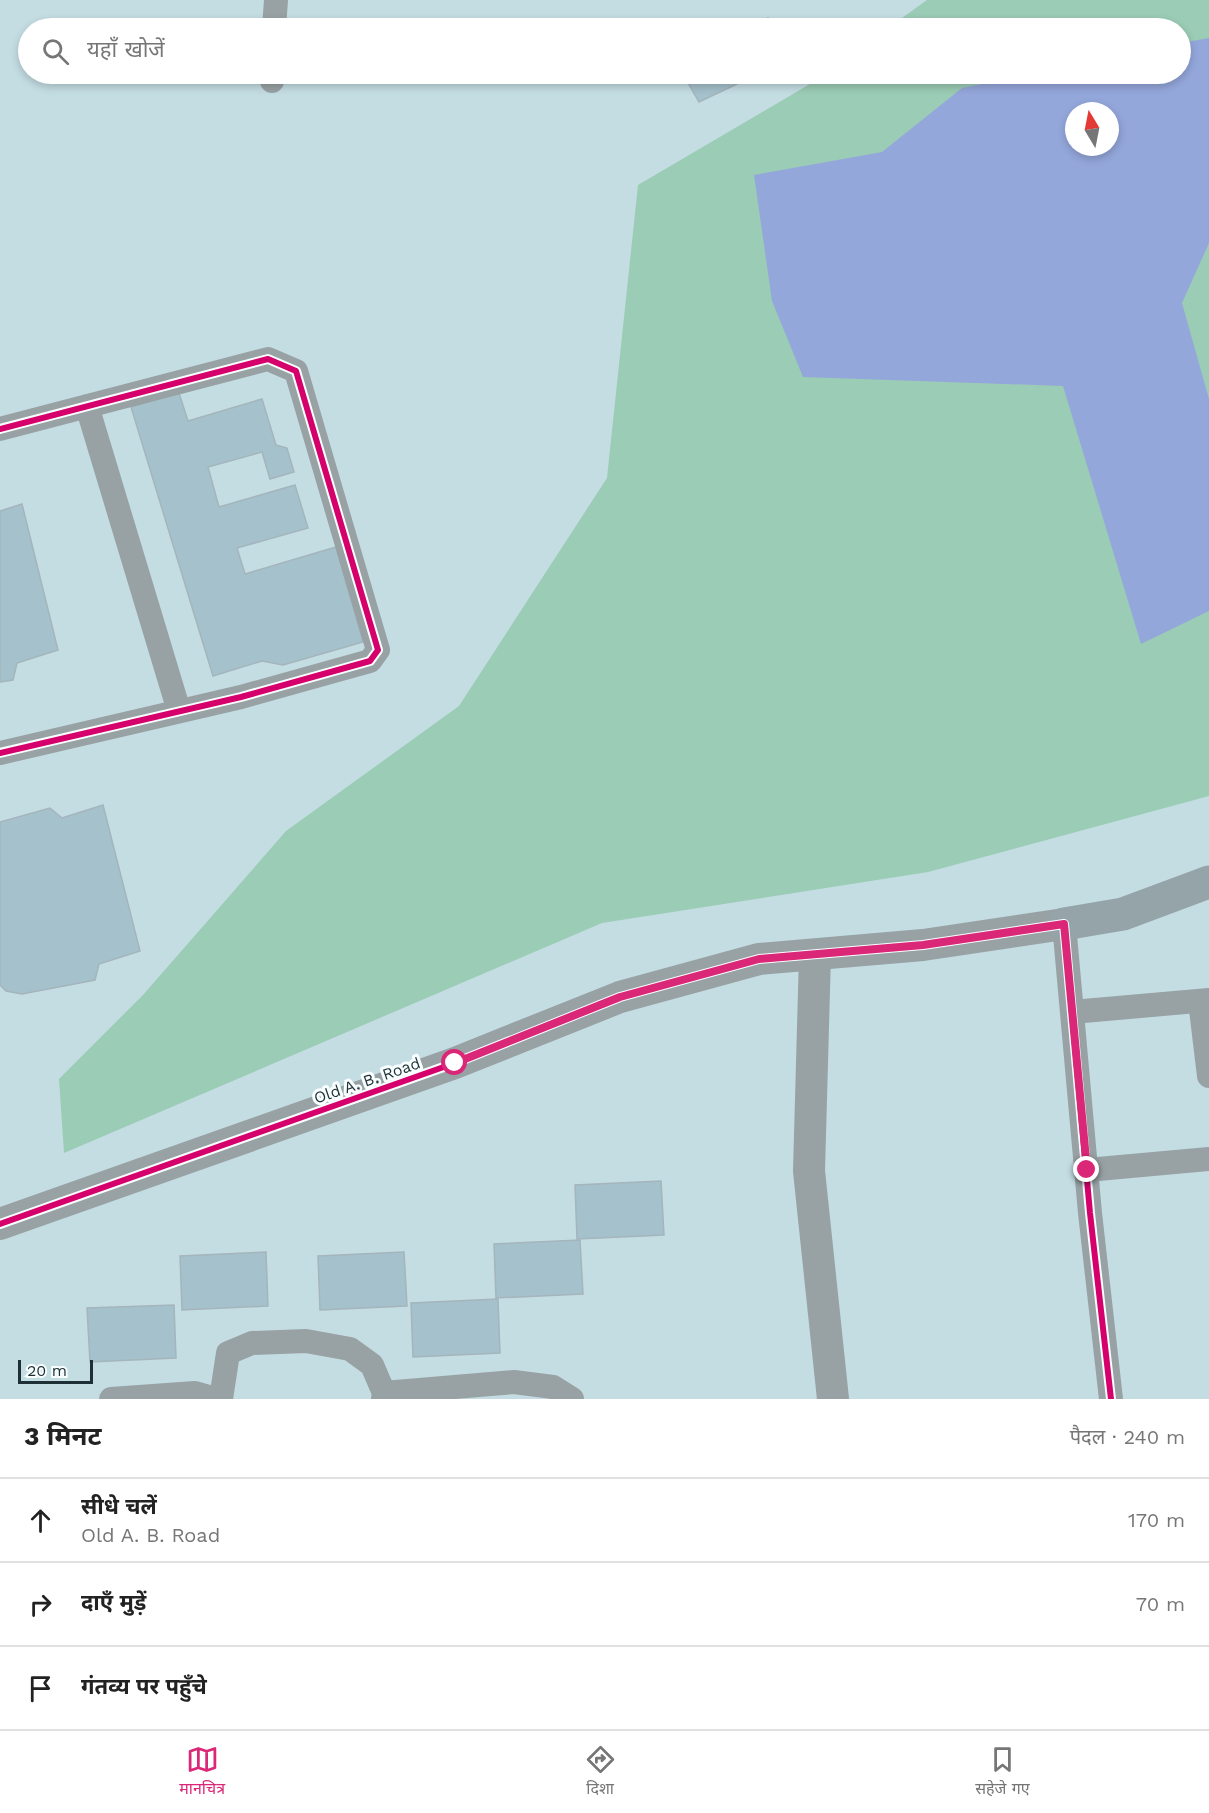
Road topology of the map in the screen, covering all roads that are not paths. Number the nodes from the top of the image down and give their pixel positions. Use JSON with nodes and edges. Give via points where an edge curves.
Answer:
{"nodes":[{"id":1,"x":276,"y":0,"type":"edge"},
{"id":2,"x":275,"y":18,"type":"edge"},
{"id":3,"x":87,"y":406,"type":"junction"},
{"id":4,"x":0,"y":429,"type":"edge"},
{"id":5,"x":179,"y":711,"type":"junction"},
{"id":6,"x":0,"y":753,"type":"edge"},
{"id":7,"x":1209,"y":882,"type":"edge"},
{"id":8,"x":1064,"y":924,"type":"junction"},
{"id":9,"x":815,"y":955,"type":"junction"},
{"id":10,"x":1204,"y":1000,"type":"edge"},
{"id":11,"x":1072,"y":1012,"type":"junction"},
{"id":12,"x":1209,"y":1076,"type":"edge"},
{"id":13,"x":1209,"y":1159,"type":"edge"},
{"id":14,"x":1087,"y":1170,"type":"junction"},
{"id":15,"x":0,"y":1224,"type":"edge"},
{"id":16,"x":383,"y":1396,"type":"edge"},
{"id":17,"x":111,"y":1399,"type":"edge"},
{"id":18,"x":216,"y":1399,"type":"edge"},
{"id":19,"x":221,"y":1399,"type":"edge"},
{"id":20,"x":572,"y":1399,"type":"edge"},
{"id":21,"x":833,"y":1399,"type":"edge"},
{"id":22,"x":1111,"y":1399,"type":"edge"}],
"edges":[{"from":1,"to":2,"type":"street"},
{"from":3,"to":4,"type":"street"},
{"from":3,"to":5,"type":"street"},
{"from":3,"to":5,"type":"street","via":[[268,359],[296,371],[378,650],[370,661]]},
{"from":5,"to":6,"type":"street"},
{"from":7,"to":8,"type":"main road","name":"Old A. B. Road","via":[[1123,915]]},
{"from":8,"to":9,"type":"street","name":"Old A. B. Road","via":[[923,945]]},
{"from":8,"to":11,"type":"street"},
{"from":9,"to":15,"type":"street","name":"Old A. B. Road","via":[[759,959],[620,997],[455,1063]]},
{"from":9,"to":21,"type":"street","via":[[809,1171]]},
{"from":10,"to":11,"type":"street"},
{"from":10,"to":12,"type":"street"},
{"from":11,"to":14,"type":"street"},
{"from":13,"to":14,"type":"street"},
{"from":14,"to":22,"type":"street"},
{"from":16,"to":19,"type":"street","via":[[372,1365],[351,1348],[306,1341],[252,1343],[228,1353]]},
{"from":16,"to":20,"type":"street","via":[[514,1382],[553,1387]]},
{"from":17,"to":18,"type":"street","via":[[195,1393]]}]}
